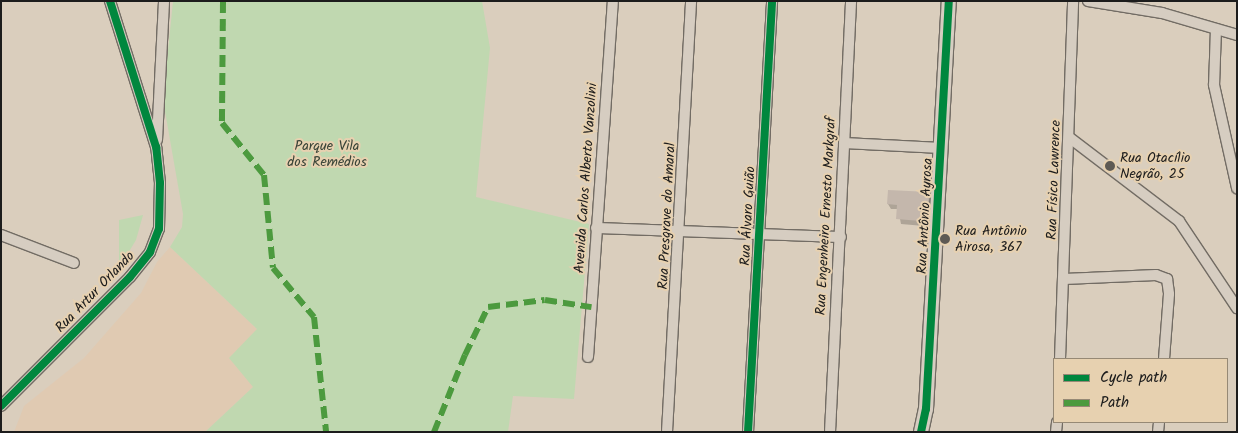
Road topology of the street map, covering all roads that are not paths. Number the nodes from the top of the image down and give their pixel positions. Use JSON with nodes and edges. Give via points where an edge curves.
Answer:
{"nodes":[{"id":1,"x":110,"y":1,"type":"edge"},
{"id":2,"x":164,"y":1,"type":"edge"},
{"id":3,"x":613,"y":1,"type":"edge"},
{"id":4,"x":692,"y":1,"type":"edge"},
{"id":5,"x":772,"y":1,"type":"edge"},
{"id":6,"x":851,"y":1,"type":"edge"},
{"id":7,"x":949,"y":1,"type":"edge"},
{"id":8,"x":1072,"y":1,"type":"edge"},
{"id":9,"x":1088,"y":1,"type":"edge"},
{"id":10,"x":1216,"y":29,"type":"junction"},
{"id":11,"x":1237,"y":35,"type":"edge"},
{"id":12,"x":1070,"y":138,"type":"junction"},
{"id":13,"x":844,"y":143,"type":"junction"},
{"id":14,"x":156,"y":147,"type":"junction"},
{"id":15,"x":941,"y":148,"type":"junction"},
{"id":16,"x":1237,"y":188,"type":"edge"},
{"id":17,"x":596,"y":228,"type":"junction"},
{"id":18,"x":680,"y":233,"type":"junction"},
{"id":19,"x":1,"y":235,"type":"edge"},
{"id":20,"x":759,"y":235,"type":"junction"},
{"id":21,"x":841,"y":237,"type":"junction"},
{"id":22,"x":74,"y":263,"type":"dead end"},
{"id":23,"x":1064,"y":279,"type":"junction"},
{"id":24,"x":1237,"y":308,"type":"edge"},
{"id":25,"x":588,"y":357,"type":"dead end"},
{"id":26,"x":1060,"y":358,"type":"edge"},
{"id":27,"x":1164,"y":358,"type":"edge"},
{"id":28,"x":1,"y":406,"type":"edge"},
{"id":29,"x":668,"y":432,"type":"edge"},
{"id":30,"x":748,"y":432,"type":"edge"},
{"id":31,"x":830,"y":432,"type":"edge"},
{"id":32,"x":921,"y":432,"type":"edge"}],
"edges":[{"from":1,"to":14,"type":"street","name":"Rua Artur Orlando"},
{"from":2,"to":14,"type":"street"},
{"from":3,"to":17,"type":"street","name":"Avenida Carlos Alberto Vanzolini"},
{"from":4,"to":18,"type":"street","name":"Rua Presgrave do Amaral"},
{"from":5,"to":20,"type":"street","name":"Rua Álvaro Guião"},
{"from":6,"to":13,"type":"street","name":"Rua Engenheiro Ernesto Markgraf"},
{"from":7,"to":15,"type":"street","name":"Rua Antônio Ayrosa"},
{"from":8,"to":12,"type":"street","name":"Rua Físico Lawrence"},
{"from":9,"to":10,"type":"street","via":[[1162,13]]},
{"from":10,"to":11,"type":"street"},
{"from":10,"to":16,"type":"street","via":[[1214,85]]},
{"from":12,"to":23,"type":"street","name":"Rua Físico Lawrence"},
{"from":12,"to":24,"type":"street","via":[[1179,221]]},
{"from":13,"to":15,"type":"street"},
{"from":13,"to":21,"type":"street","name":"Rua Engenheiro Ernesto Markgraf"},
{"from":14,"to":28,"type":"street","name":"Rua Artur Orlando","via":[[161,208],[159,229],[150,252],[130,277]]},
{"from":15,"to":32,"type":"street","name":"Rua Antônio Ayrosa","via":[[926,409]]},
{"from":17,"to":18,"type":"street"},
{"from":17,"to":25,"type":"street","name":"Avenida Carlos Alberto Vanzolini"},
{"from":18,"to":20,"type":"street"},
{"from":18,"to":29,"type":"street","name":"Rua Presgrave do Amaral"},
{"from":19,"to":22,"type":"street"},
{"from":20,"to":21,"type":"street"},
{"from":20,"to":30,"type":"street","name":"Rua Álvaro Guião"},
{"from":21,"to":31,"type":"street","name":"Rua Engenheiro Ernesto Markgraf","via":[[831,360]]},
{"from":23,"to":26,"type":"street","name":"Rua Físico Lawrence"},
{"from":23,"to":27,"type":"street","via":[[1156,275],[1167,280],[1169,294]]}]}
